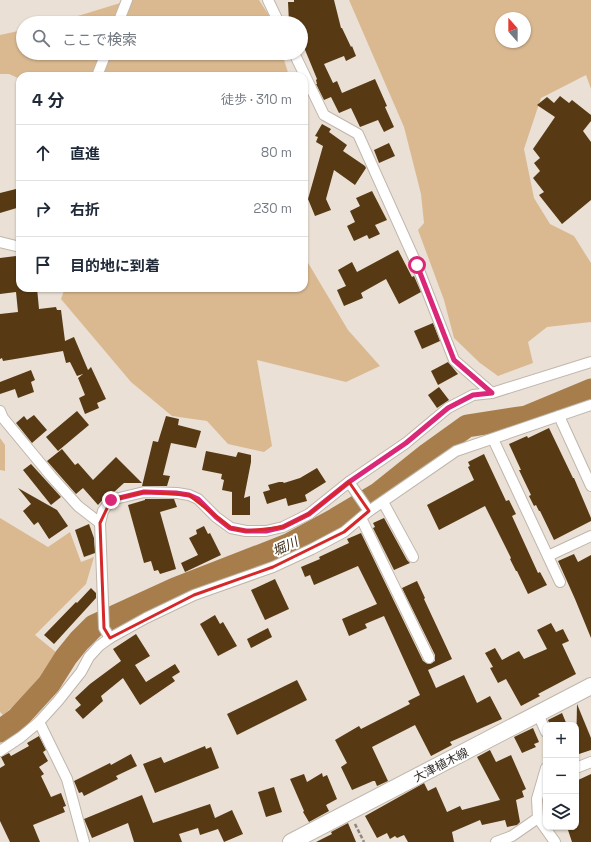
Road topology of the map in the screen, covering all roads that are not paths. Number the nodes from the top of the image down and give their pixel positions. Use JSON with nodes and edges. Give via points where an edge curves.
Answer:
{"nodes":[{"id":1,"x":127,"y":0,"type":"edge"},
{"id":2,"x":268,"y":0,"type":"edge"},
{"id":3,"x":121,"y":16,"type":"edge"},
{"id":4,"x":276,"y":16,"type":"edge"},
{"id":5,"x":103,"y":60,"type":"edge"},
{"id":6,"x":297,"y":60,"type":"edge"},
{"id":7,"x":99,"y":72,"type":"edge"},
{"id":8,"x":303,"y":72,"type":"edge"},
{"id":9,"x":308,"y":82,"type":"edge"},
{"id":10,"x":0,"y":242,"type":"edge"},
{"id":11,"x":16,"y":246,"type":"edge"},
{"id":12,"x":591,"y":362,"type":"edge"},
{"id":13,"x":492,"y":393,"type":"junction"},
{"id":14,"x":591,"y":405,"type":"edge"},
{"id":15,"x":0,"y":411,"type":"edge"},
{"id":16,"x":559,"y":416,"type":"junction"},
{"id":17,"x":493,"y":439,"type":"junction"},
{"id":18,"x":349,"y":482,"type":"junction"},
{"id":19,"x":591,"y":486,"type":"edge"},
{"id":20,"x":383,"y":502,"type":"junction"},
{"id":21,"x":369,"y":511,"type":"junction"},
{"id":22,"x":361,"y":518,"type":"junction"},
{"id":23,"x":100,"y":523,"type":"junction"},
{"id":24,"x":591,"y":536,"type":"edge"},
{"id":25,"x":548,"y":556,"type":"junction"},
{"id":26,"x":413,"y":557,"type":"dead end"},
{"id":27,"x":560,"y":582,"type":"dead end"},
{"id":28,"x":110,"y":638,"type":"junction"},
{"id":29,"x":429,"y":658,"type":"dead end"},
{"id":30,"x":591,"y":686,"type":"edge"},
{"id":31,"x":538,"y":714,"type":"junction"},
{"id":32,"x":39,"y":722,"type":"junction"},
{"id":33,"x":543,"y":725,"type":"edge"},
{"id":34,"x":0,"y":751,"type":"edge"},
{"id":35,"x":591,"y":762,"type":"edge"},
{"id":36,"x":579,"y":767,"type":"edge"},
{"id":37,"x":543,"y":784,"type":"edge"},
{"id":38,"x":538,"y":818,"type":"junction"},
{"id":39,"x":84,"y":842,"type":"edge"},
{"id":40,"x":291,"y":842,"type":"edge"},
{"id":41,"x":496,"y":842,"type":"edge"},
{"id":42,"x":555,"y":842,"type":"edge"}],
"edges":[{"from":1,"to":3,"type":"street"},
{"from":2,"to":4,"type":"street"},
{"from":5,"to":7,"type":"street"},
{"from":6,"to":8,"type":"street"},
{"from":9,"to":13,"type":"street","via":[[324,115],[358,134],[417,265],[454,360]]},
{"from":10,"to":11,"type":"street"},
{"from":12,"to":13,"type":"street"},
{"from":13,"to":18,"type":"street","via":[[473,395],[448,408],[406,443]]},
{"from":14,"to":16,"type":"street"},
{"from":15,"to":23,"type":"street","via":[[51,476],[78,506]]},
{"from":16,"to":17,"type":"street"},
{"from":16,"to":19,"type":"street"},
{"from":17,"to":20,"type":"street","via":[[456,451]]},
{"from":17,"to":25,"type":"street"},
{"from":18,"to":21,"type":"street"},
{"from":18,"to":23,"type":"street","via":[[309,514],[289,525],[266,531],[230,528],[198,499],[176,493],[144,492],[111,500],[103,511]]},
{"from":20,"to":21,"type":"street"},
{"from":20,"to":26,"type":"street"},
{"from":21,"to":22,"type":"street"},
{"from":22,"to":28,"type":"street","via":[[344,532],[312,549],[273,567],[194,595]]},
{"from":22,"to":29,"type":"street"},
{"from":23,"to":28,"type":"street","via":[[104,628]]},
{"from":24,"to":25,"type":"street"},
{"from":25,"to":27,"type":"street"},
{"from":28,"to":32,"type":"street","via":[[89,656],[81,672]]},
{"from":30,"to":31,"type":"main road","name":"大津植木線"},
{"from":31,"to":33,"type":"street"},
{"from":31,"to":40,"type":"main road","name":"大津植木線"},
{"from":32,"to":34,"type":"street"},
{"from":32,"to":39,"type":"street","via":[[67,779]]},
{"from":35,"to":36,"type":"street"},
{"from":37,"to":38,"type":"street","via":[[537,799]]},
{"from":38,"to":41,"type":"street","via":[[512,836]]},
{"from":38,"to":42,"type":"street"}]}
